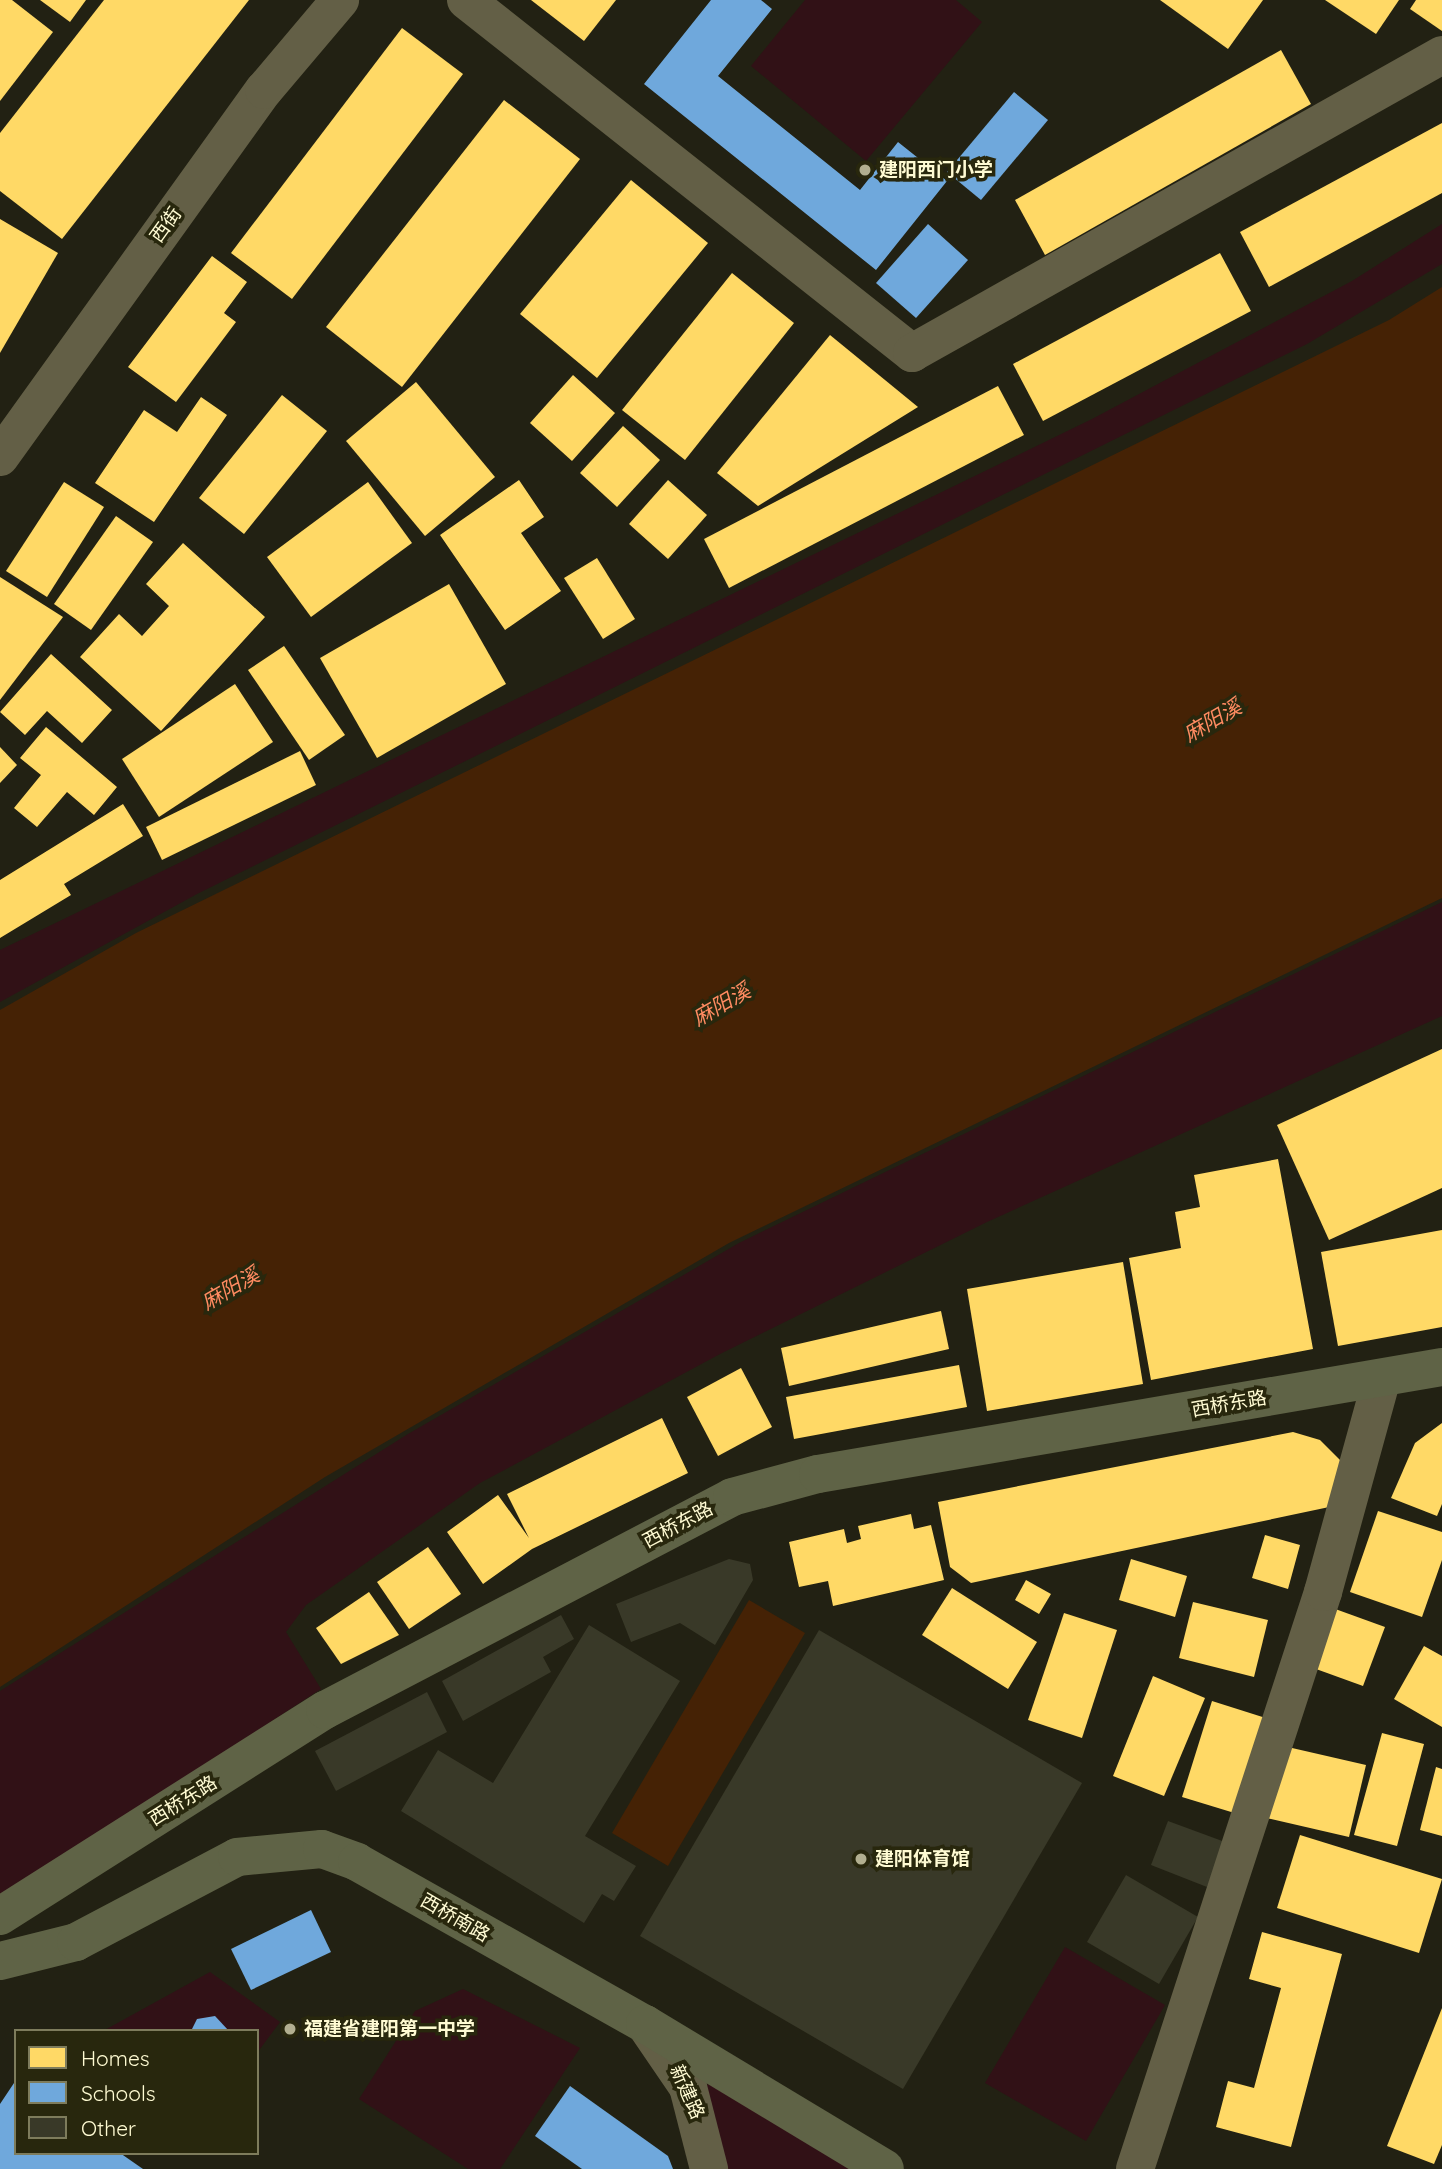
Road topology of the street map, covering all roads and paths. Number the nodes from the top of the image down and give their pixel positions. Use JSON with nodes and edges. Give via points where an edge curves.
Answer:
{"nodes":[{"id":1,"x":340,"y":0,"type":"edge"},
{"id":2,"x":466,"y":0,"type":"edge"},
{"id":3,"x":1442,"y":55,"type":"edge"},
{"id":4,"x":0,"y":457,"type":"edge"},
{"id":5,"x":1442,"y":1367,"type":"edge"},
{"id":6,"x":1382,"y":1378,"type":"junction"},
{"id":7,"x":0,"y":1916,"type":"edge"},
{"id":8,"x":0,"y":1961,"type":"edge"},
{"id":9,"x":645,"y":2024,"type":"junction"},
{"id":10,"x":709,"y":2169,"type":"edge"},
{"id":11,"x":885,"y":2169,"type":"edge"},
{"id":12,"x":1135,"y":2169,"type":"edge"}],
"edges":[{"from":1,"to":4,"type":"street","name":"西街","via":[[264,90]]},
{"from":2,"to":3,"type":"street","via":[[912,353]]},
{"from":5,"to":6,"type":"main road","name":"西桥东路"},
{"from":6,"to":7,"type":"main road","name":"西桥东路","via":[[818,1474],[732,1497],[326,1710]]},
{"from":6,"to":12,"type":"street","via":[[1322,1592]]},
{"from":8,"to":9,"type":"main road","name":"西桥南路","via":[[76,1941],[237,1857],[323,1849],[357,1862]]},
{"from":9,"to":10,"type":"street","name":"新建路","via":[[688,2087]]},
{"from":9,"to":11,"type":"main road","name":"西桥南路"}]}
